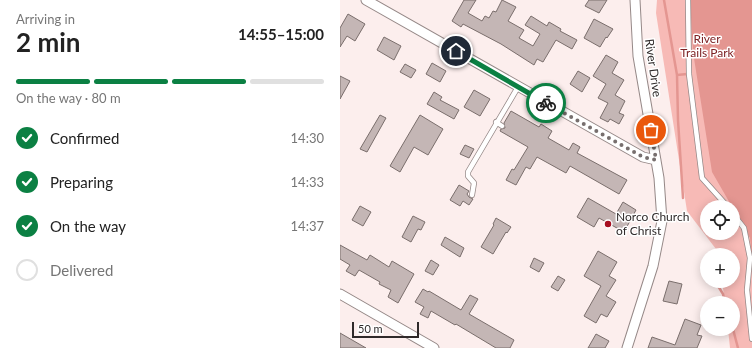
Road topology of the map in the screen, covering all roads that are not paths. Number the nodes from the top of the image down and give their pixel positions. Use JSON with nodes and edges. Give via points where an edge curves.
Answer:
{"nodes":[{"id":1,"x":366,"y":0,"type":"edge"},
{"id":2,"x":635,"y":0,"type":"edge"},
{"id":3,"x":688,"y":0,"type":"edge"},
{"id":4,"x":518,"y":87,"type":"junction"},
{"id":5,"x":496,"y":122,"type":"junction"},
{"id":6,"x":502,"y":126,"type":"dead end"},
{"id":7,"x":656,"y":160,"type":"junction"},
{"id":8,"x":472,"y":195,"type":"dead end"},
{"id":9,"x":722,"y":200,"type":"edge"},
{"id":10,"x":740,"y":223,"type":"edge"},
{"id":11,"x":340,"y":294,"type":"edge"},
{"id":12,"x":752,"y":339,"type":"edge"},
{"id":13,"x":434,"y":348,"type":"edge"},
{"id":14,"x":627,"y":348,"type":"edge"}],
"edges":[{"from":1,"to":4,"type":"street"},
{"from":2,"to":7,"type":"street","name":"River Drive","via":[[638,56]]},
{"from":3,"to":9,"type":"lane","via":[[689,74],[702,178]]},
{"from":4,"to":5,"type":"lane"},
{"from":4,"to":7,"type":"street","via":[[643,157]]},
{"from":5,"to":6,"type":"lane"},
{"from":5,"to":8,"type":"lane","via":[[468,172],[474,183]]},
{"from":7,"to":14,"type":"street","name":"River Drive","via":[[662,220],[653,266]]},
{"from":10,"to":12,"type":"lane","via":[[744,228],[750,258],[747,290]]},
{"from":11,"to":13,"type":"street"}]}
